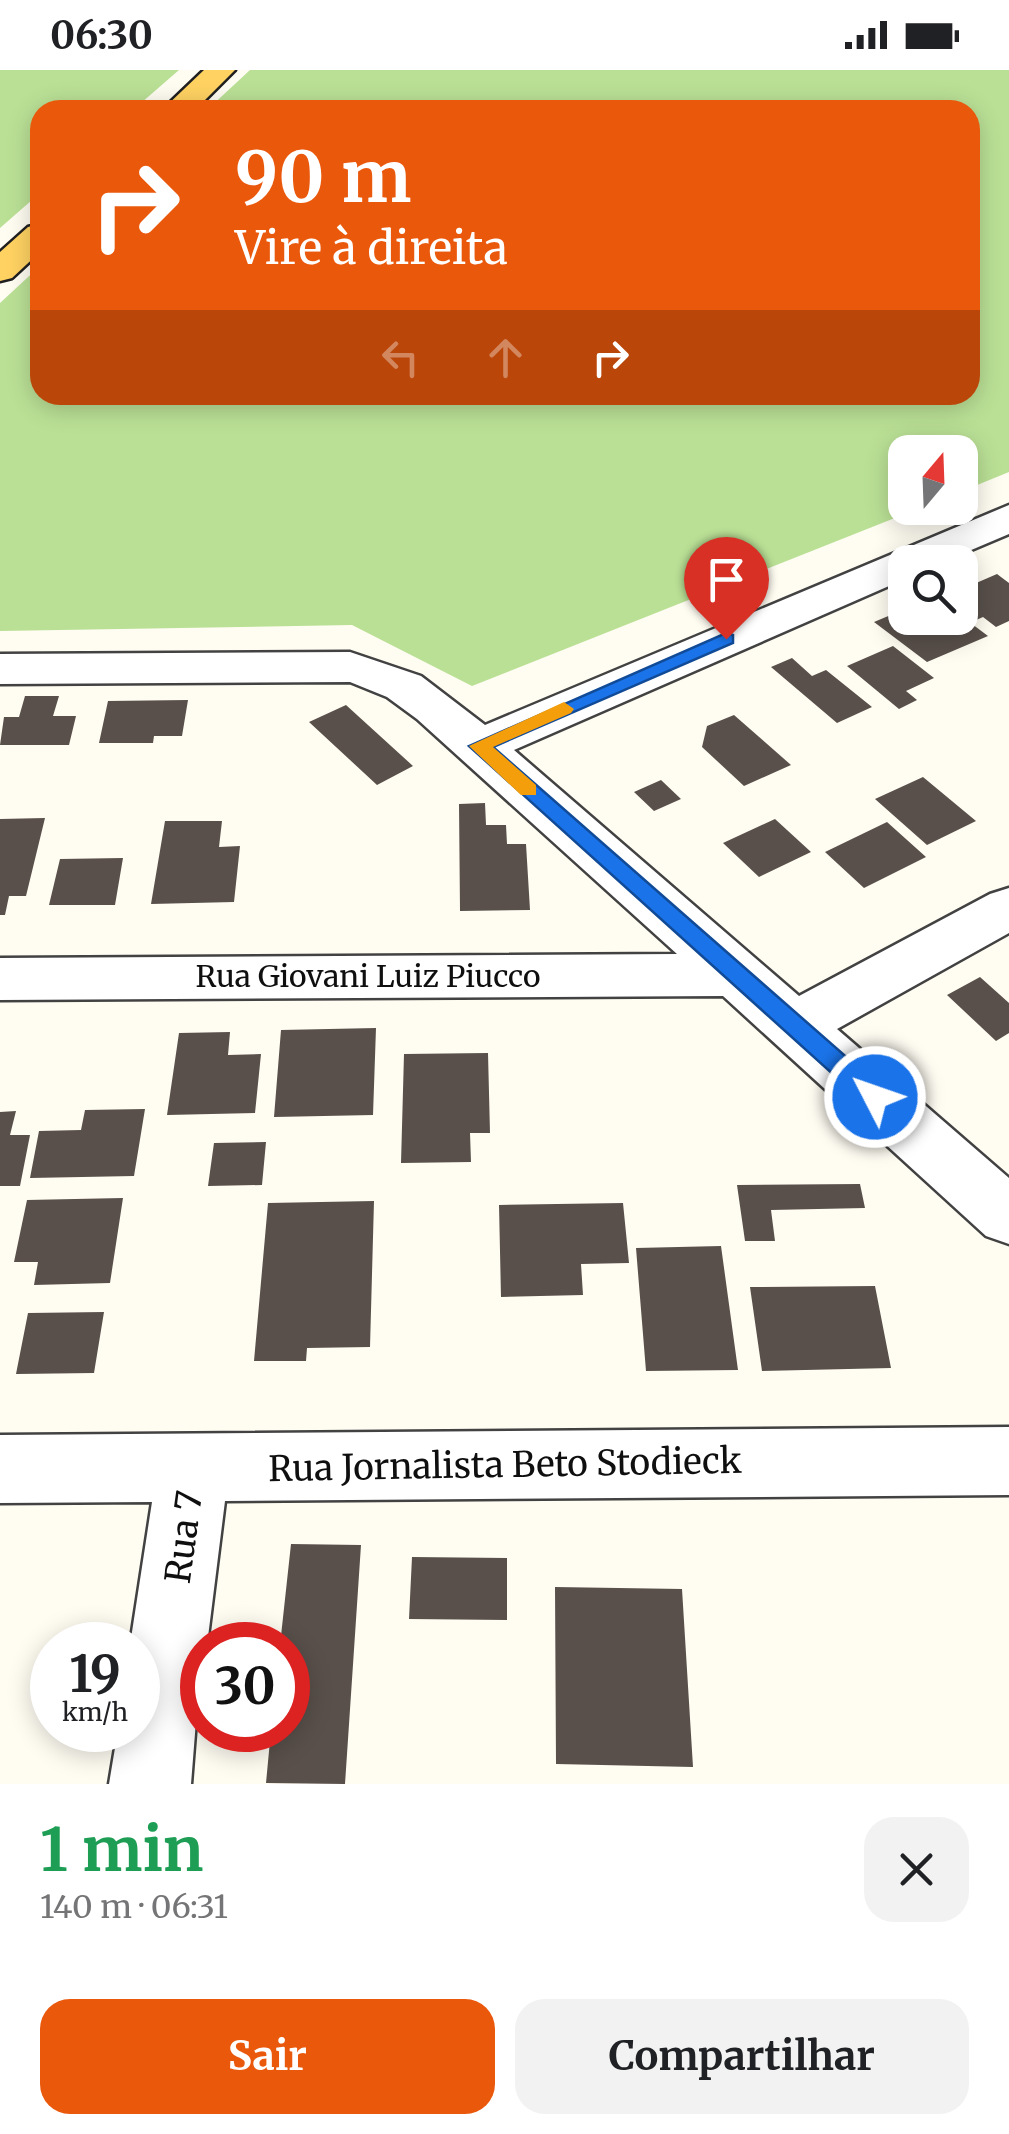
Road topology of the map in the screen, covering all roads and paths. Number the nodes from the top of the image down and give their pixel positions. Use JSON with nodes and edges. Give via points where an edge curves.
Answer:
{"nodes":[{"id":1,"x":221,"y":70,"type":"edge"},
{"id":2,"x":188,"y":100,"type":"edge"},
{"id":3,"x":30,"y":243,"type":"edge"},
{"id":4,"x":0,"y":271,"type":"edge"},
{"id":5,"x":1009,"y":518,"type":"edge"},
{"id":6,"x":0,"y":669,"type":"edge"},
{"id":7,"x":479,"y":746,"type":"junction"},
{"id":8,"x":1009,"y":908,"type":"edge"},
{"id":9,"x":737,"y":975,"type":"junction"},
{"id":10,"x":0,"y":979,"type":"edge"},
{"id":11,"x":794,"y":1026,"type":"junction"},
{"id":12,"x":1009,"y":1217,"type":"edge"},
{"id":13,"x":1009,"y":1460,"type":"edge"},
{"id":14,"x":193,"y":1468,"type":"junction"},
{"id":15,"x":0,"y":1469,"type":"edge"},
{"id":16,"x":150,"y":1784,"type":"edge"}],
"edges":[{"from":1,"to":2,"type":"main road"},
{"from":3,"to":4,"type":"main road"},
{"from":5,"to":7,"type":"street"},
{"from":6,"to":7,"type":"street","via":[[323,666],[377,672],[419,694]]},
{"from":7,"to":9,"type":"street"},
{"from":8,"to":11,"type":"street"},
{"from":9,"to":10,"type":"street","name":"Rua Giovani Luiz Piucco"},
{"from":9,"to":11,"type":"street"},
{"from":11,"to":12,"type":"street"},
{"from":13,"to":14,"type":"street","name":"Rua Jornalista Beto Stodieck"},
{"from":14,"to":15,"type":"street","name":"Rua Jornalista Beto Stodieck"},
{"from":14,"to":16,"type":"street","name":"Rua 7"}]}
